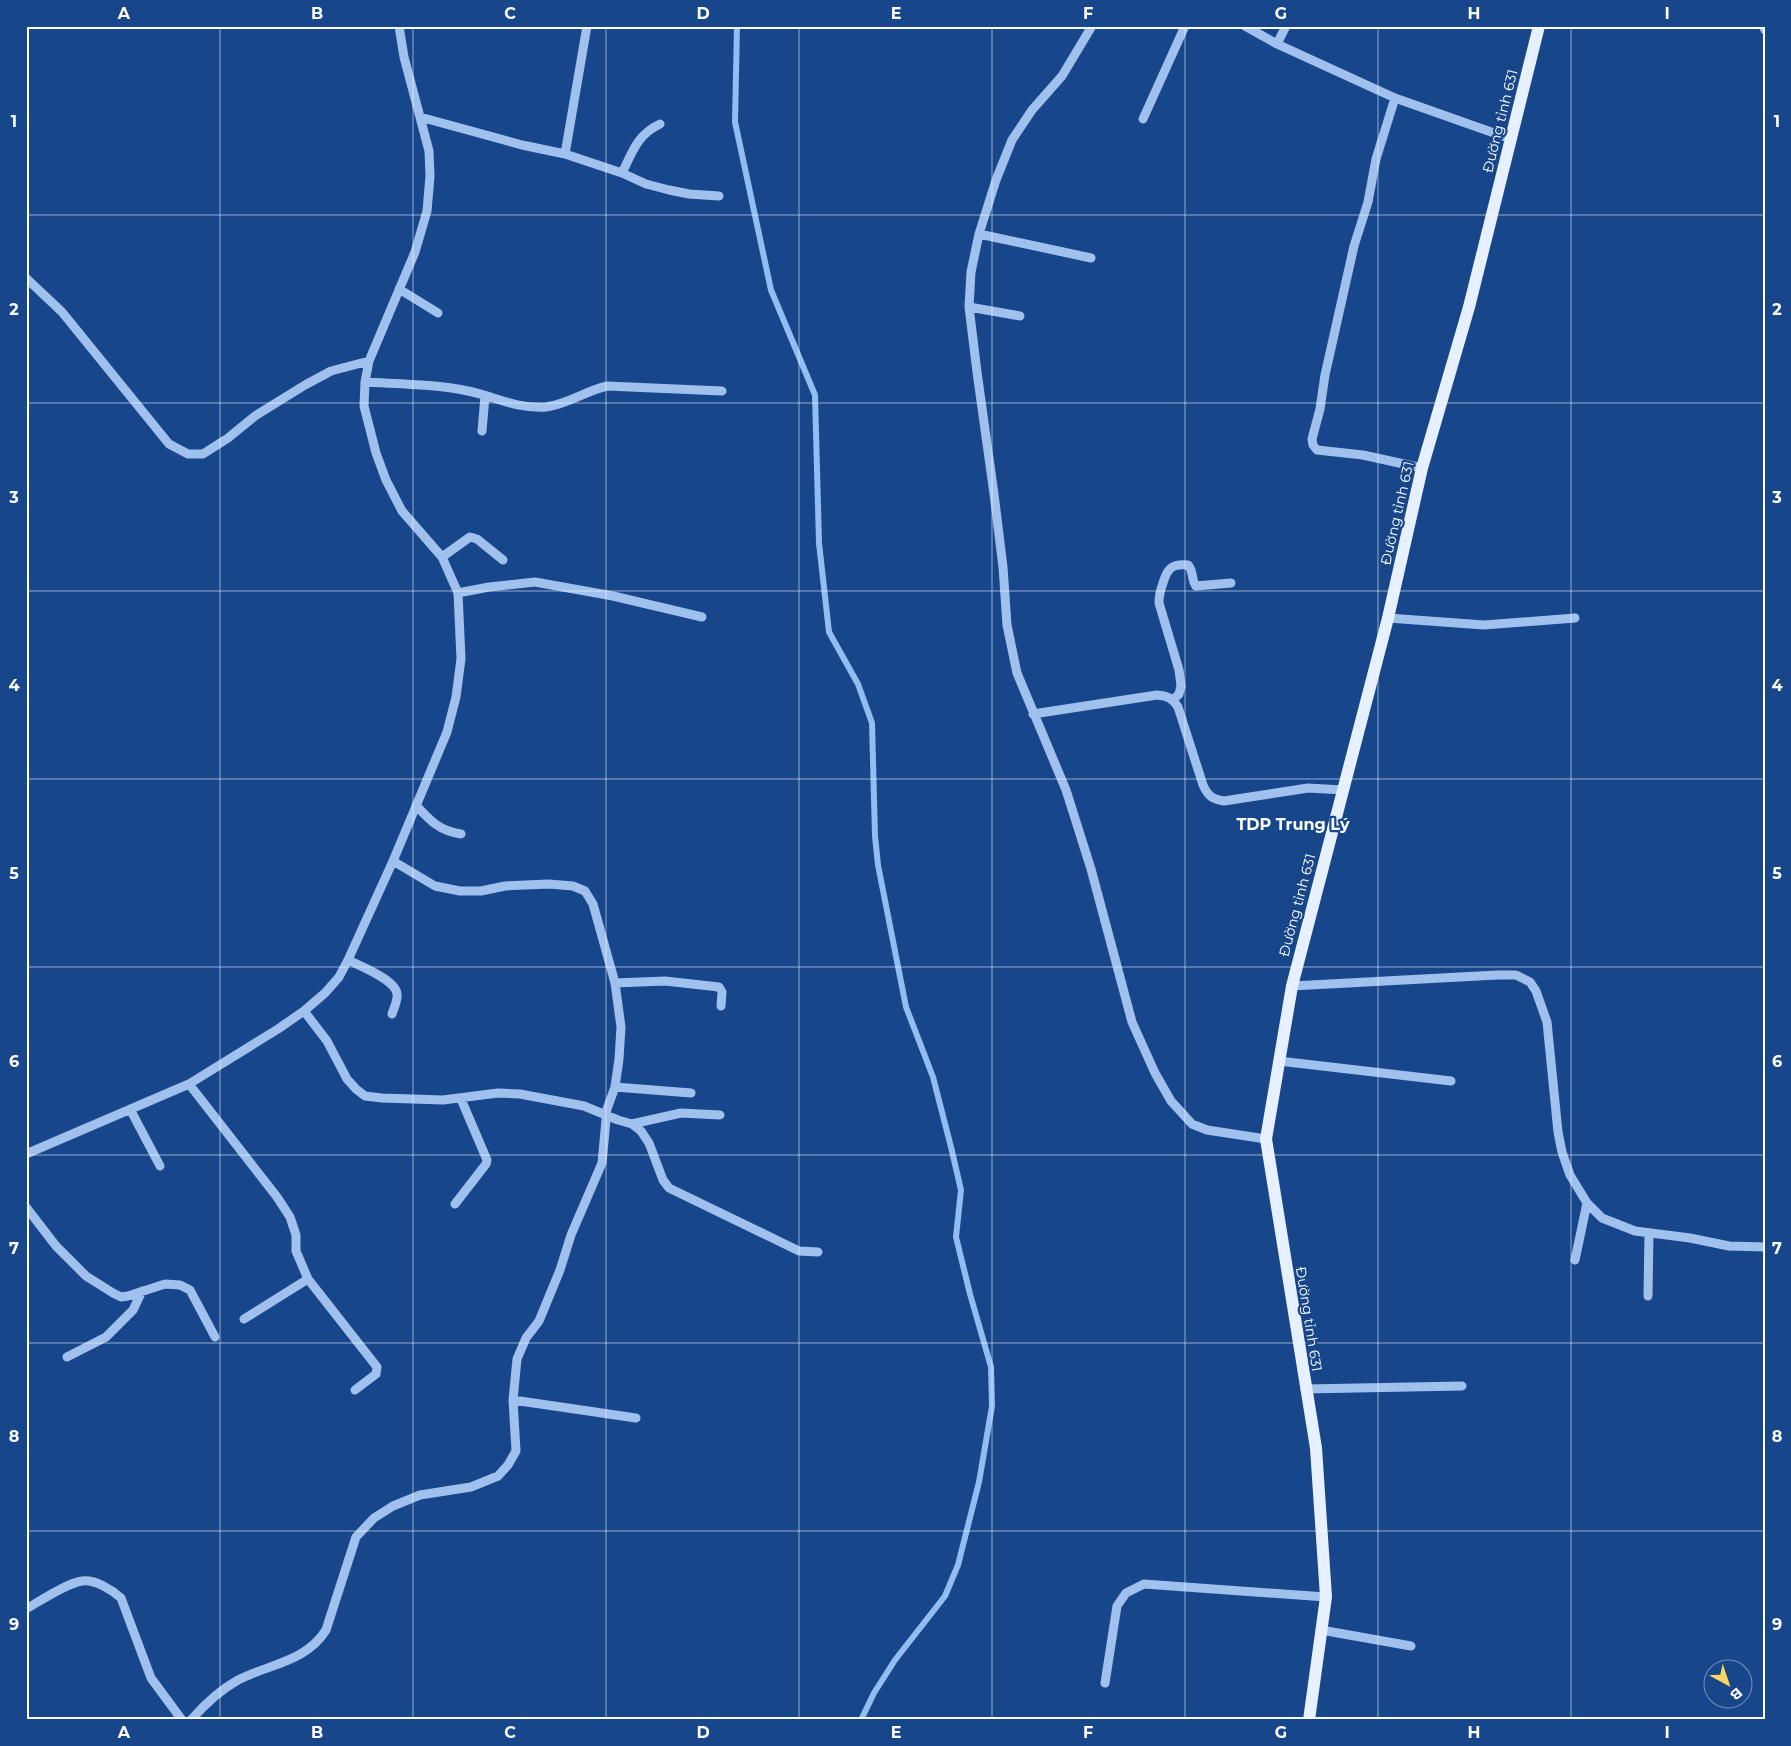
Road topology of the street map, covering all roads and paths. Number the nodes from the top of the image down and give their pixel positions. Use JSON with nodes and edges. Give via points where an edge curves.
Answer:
{"nodes":[{"id":1,"x":399,"y":26,"type":"edge"},
{"id":2,"x":587,"y":26,"type":"edge"},
{"id":3,"x":1092,"y":26,"type":"edge"},
{"id":4,"x":1185,"y":26,"type":"edge"},
{"id":5,"x":1245,"y":26,"type":"edge"},
{"id":6,"x":1286,"y":26,"type":"edge"},
{"id":7,"x":1539,"y":26,"type":"edge"},
{"id":8,"x":1763,"y":26,"type":"edge"},
{"id":9,"x":1765,"y":30,"type":"edge"},
{"id":10,"x":1277,"y":44,"type":"junction"},
{"id":11,"x":1395,"y":98,"type":"junction"},
{"id":12,"x":420,"y":117,"type":"junction"},
{"id":13,"x":1143,"y":118,"type":"dead end"},
{"id":14,"x":660,"y":124,"type":"dead end"},
{"id":15,"x":1511,"y":139,"type":"junction"},
{"id":16,"x":564,"y":154,"type":"junction"},
{"id":17,"x":622,"y":173,"type":"junction"},
{"id":18,"x":718,"y":196,"type":"dead end"},
{"id":19,"x":979,"y":234,"type":"junction"},
{"id":20,"x":1091,"y":258,"type":"dead end"},
{"id":21,"x":26,"y":278,"type":"edge"},
{"id":22,"x":400,"y":289,"type":"junction"},
{"id":23,"x":969,"y":307,"type":"junction"},
{"id":24,"x":438,"y":314,"type":"dead end"},
{"id":25,"x":1020,"y":316,"type":"dead end"},
{"id":26,"x":369,"y":361,"type":"junction"},
{"id":27,"x":365,"y":382,"type":"junction"},
{"id":28,"x":722,"y":391,"type":"dead end"},
{"id":29,"x":485,"y":396,"type":"junction"},
{"id":30,"x":482,"y":431,"type":"dead end"},
{"id":31,"x":1422,"y":468,"type":"junction"},
{"id":32,"x":442,"y":558,"type":"junction"},
{"id":33,"x":503,"y":560,"type":"dead end"},
{"id":34,"x":1231,"y":583,"type":"dead end"},
{"id":35,"x":458,"y":593,"type":"junction"},
{"id":36,"x":702,"y":617,"type":"dead end"},
{"id":37,"x":1388,"y":618,"type":"junction"},
{"id":38,"x":1575,"y":618,"type":"dead end"},
{"id":39,"x":1173,"y":700,"type":"junction"},
{"id":40,"x":1033,"y":714,"type":"junction"},
{"id":41,"x":1343,"y":790,"type":"junction"},
{"id":42,"x":416,"y":805,"type":"junction"},
{"id":43,"x":461,"y":834,"type":"dead end"},
{"id":44,"x":393,"y":861,"type":"junction"},
{"id":45,"x":348,"y":960,"type":"junction"},
{"id":46,"x":615,"y":983,"type":"junction"},
{"id":47,"x":1292,"y":986,"type":"junction"},
{"id":48,"x":721,"y":1006,"type":"dead end"},
{"id":49,"x":304,"y":1011,"type":"junction"},
{"id":50,"x":392,"y":1014,"type":"dead end"},
{"id":51,"x":1279,"y":1061,"type":"junction"},
{"id":52,"x":1451,"y":1082,"type":"dead end"},
{"id":53,"x":189,"y":1084,"type":"junction"},
{"id":54,"x":615,"y":1087,"type":"junction"},
{"id":55,"x":691,"y":1093,"type":"dead end"},
{"id":56,"x":460,"y":1099,"type":"junction"},
{"id":57,"x":130,"y":1109,"type":"junction"},
{"id":58,"x":720,"y":1114,"type":"dead end"},
{"id":59,"x":606,"y":1115,"type":"junction"},
{"id":60,"x":632,"y":1124,"type":"junction"},
{"id":61,"x":1266,"y":1139,"type":"junction"},
{"id":62,"x":26,"y":1154,"type":"edge"},
{"id":63,"x":160,"y":1166,"type":"dead end"},
{"id":64,"x":1587,"y":1203,"type":"junction"},
{"id":65,"x":455,"y":1204,"type":"dead end"},
{"id":66,"x":26,"y":1207,"type":"edge"},
{"id":67,"x":1649,"y":1233,"type":"junction"},
{"id":68,"x":1765,"y":1247,"type":"edge"},
{"id":69,"x":818,"y":1252,"type":"dead end"},
{"id":70,"x":1576,"y":1260,"type":"dead end"},
{"id":71,"x":308,"y":1280,"type":"junction"},
{"id":72,"x":142,"y":1292,"type":"junction"},
{"id":73,"x":1648,"y":1296,"type":"dead end"},
{"id":74,"x":244,"y":1319,"type":"dead end"},
{"id":75,"x":215,"y":1337,"type":"dead end"},
{"id":76,"x":67,"y":1357,"type":"dead end"},
{"id":77,"x":1462,"y":1386,"type":"dead end"},
{"id":78,"x":1305,"y":1389,"type":"junction"},
{"id":79,"x":355,"y":1390,"type":"dead end"},
{"id":80,"x":514,"y":1400,"type":"junction"},
{"id":81,"x":636,"y":1418,"type":"dead end"},
{"id":82,"x":1326,"y":1597,"type":"junction"},
{"id":83,"x":26,"y":1609,"type":"edge"},
{"id":84,"x":1321,"y":1630,"type":"junction"},
{"id":85,"x":1411,"y":1646,"type":"dead end"},
{"id":86,"x":1105,"y":1683,"type":"dead end"},
{"id":87,"x":182,"y":1720,"type":"edge"},
{"id":88,"x":191,"y":1720,"type":"edge"},
{"id":89,"x":1309,"y":1720,"type":"edge"}],
"edges":[{"from":1,"to":12,"type":"street"},
{"from":2,"to":16,"type":"street"},
{"from":3,"to":19,"type":"street","via":[[1062,76],[1032,110],[1012,140]]},
{"from":4,"to":13,"type":"street"},
{"from":5,"to":10,"type":"street"},
{"from":6,"to":10,"type":"street"},
{"from":7,"to":15,"type":"main road","name":"Đường tỉnh 631"},
{"from":8,"to":9,"type":"street"},
{"from":10,"to":11,"type":"street"},
{"from":11,"to":15,"type":"street"},
{"from":11,"to":31,"type":"street","via":[[1354,246],[1312,439],[1317,450],[1363,455]]},
{"from":12,"to":16,"type":"street","via":[[522,146]]},
{"from":12,"to":22,"type":"street","via":[[429,151],[427,211]]},
{"from":14,"to":17,"type":"street","via":[[651,128],[635,145]]},
{"from":15,"to":31,"type":"main road","name":"Đường tỉnh 631","via":[[1469,307]]},
{"from":16,"to":17,"type":"street"},
{"from":17,"to":18,"type":"street","via":[[669,190]]},
{"from":19,"to":20,"type":"street"},
{"from":19,"to":23,"type":"street","via":[[971,272]]},
{"from":21,"to":26,"type":"street","via":[[62,312],[169,444],[188,454],[203,454],[255,416],[331,371]]},
{"from":22,"to":24,"type":"street"},
{"from":22,"to":26,"type":"street"},
{"from":23,"to":25,"type":"street"},
{"from":23,"to":40,"type":"street","via":[[998,521],[1007,625],[1017,673]]},
{"from":26,"to":27,"type":"street"},
{"from":27,"to":29,"type":"street","via":[[446,387]]},
{"from":27,"to":32,"type":"street","via":[[364,406],[386,480],[402,511]]},
{"from":28,"to":29,"type":"street","via":[[607,386],[592,389],[561,405],[544,407],[519,406]]},
{"from":29,"to":30,"type":"street"},
{"from":31,"to":37,"type":"main road","name":"Đường tỉnh 631"},
{"from":32,"to":33,"type":"street","via":[[470,537]]},
{"from":32,"to":35,"type":"street"},
{"from":34,"to":39,"type":"street","via":[[1196,586],[1188,565],[1174,565],[1167,570],[1159,603],[1179,670],[1181,686]]},
{"from":35,"to":36,"type":"street","via":[[535,582]]},
{"from":35,"to":42,"type":"street","via":[[461,659],[456,697],[447,732]]},
{"from":37,"to":38,"type":"street","via":[[1484,625]]},
{"from":37,"to":41,"type":"main road","name":"Đường tỉnh 631"},
{"from":39,"to":40,"type":"street","via":[[1158,695]]},
{"from":39,"to":41,"type":"street","via":[[1203,785],[1214,800],[1308,788]]},
{"from":40,"to":61,"type":"street","via":[[1066,790],[1132,1022],[1154,1073],[1171,1101],[1192,1124],[1207,1130]]},
{"from":41,"to":47,"type":"main road","name":"Đường tỉnh 631"},
{"from":42,"to":43,"type":"street","via":[[439,827]]},
{"from":42,"to":44,"type":"street"},
{"from":44,"to":45,"type":"street"},
{"from":44,"to":46,"type":"street","via":[[435,886],[460,891],[549,884],[573,886],[585,891],[594,904]]},
{"from":45,"to":49,"type":"street","via":[[339,977]]},
{"from":45,"to":50,"type":"street","via":[[389,981],[395,988],[398,995]]},
{"from":46,"to":48,"type":"street","via":[[666,980],[719,988],[722,992]]},
{"from":46,"to":54,"type":"street","via":[[621,1027]]},
{"from":47,"to":51,"type":"main road","name":"Đường tỉnh 631"},
{"from":47,"to":64,"type":"street","via":[[1497,975],[1516,975],[1530,982],[1547,1022],[1562,1152],[1570,1175]]},
{"from":49,"to":53,"type":"street"},
{"from":49,"to":56,"type":"street","via":[[327,1041],[347,1079],[366,1096]]},
{"from":51,"to":52,"type":"street"},
{"from":51,"to":61,"type":"main road","name":"Đường tỉnh 631"},
{"from":53,"to":57,"type":"street"},
{"from":53,"to":71,"type":"street","via":[[290,1217],[296,1236],[296,1251]]},
{"from":54,"to":55,"type":"street"},
{"from":54,"to":59,"type":"street"},
{"from":56,"to":59,"type":"street","via":[[498,1093],[520,1094],[584,1106]]},
{"from":56,"to":65,"type":"street","via":[[487,1160]]},
{"from":57,"to":62,"type":"street"},
{"from":57,"to":63,"type":"street"},
{"from":58,"to":60,"type":"street","via":[[681,1112]]},
{"from":59,"to":60,"type":"street"},
{"from":59,"to":80,"type":"street","via":[[602,1163],[578,1217],[540,1322],[526,1338],[517,1359]]},
{"from":60,"to":69,"type":"street","via":[[641,1130],[649,1143],[669,1188],[799,1251]]},
{"from":61,"to":78,"type":"main road","name":"Đường tỉnh 631"},
{"from":64,"to":67,"type":"street","via":[[1602,1218]]},
{"from":64,"to":70,"type":"street"},
{"from":66,"to":72,"type":"street","via":[[56,1246],[86,1276],[120,1297]]},
{"from":67,"to":68,"type":"street","via":[[1729,1246]]},
{"from":67,"to":73,"type":"street"},
{"from":71,"to":74,"type":"street"},
{"from":71,"to":79,"type":"street","via":[[377,1367],[376,1374]]},
{"from":72,"to":75,"type":"street","via":[[165,1284],[180,1285],[190,1290]]},
{"from":72,"to":76,"type":"street","via":[[133,1310],[106,1337]]},
{"from":77,"to":78,"type":"street"},
{"from":78,"to":82,"type":"main road","name":"Đường tỉnh 631","via":[[1316,1448]]},
{"from":80,"to":81,"type":"street"},
{"from":80,"to":88,"type":"street","via":[[516,1451],[498,1476],[471,1488],[420,1495],[374,1518],[356,1537],[326,1630],[319,1642],[277,1665],[239,1680],[217,1694]]},
{"from":82,"to":84,"type":"main road","name":"Đường tỉnh 631"},
{"from":82,"to":86,"type":"street","via":[[1144,1584],[1126,1593],[1117,1606]]},
{"from":83,"to":87,"type":"street","via":[[83,1581],[112,1590],[121,1598],[152,1678]]},
{"from":84,"to":85,"type":"street"},
{"from":84,"to":89,"type":"main road","name":"Đường tỉnh 631"}]}
